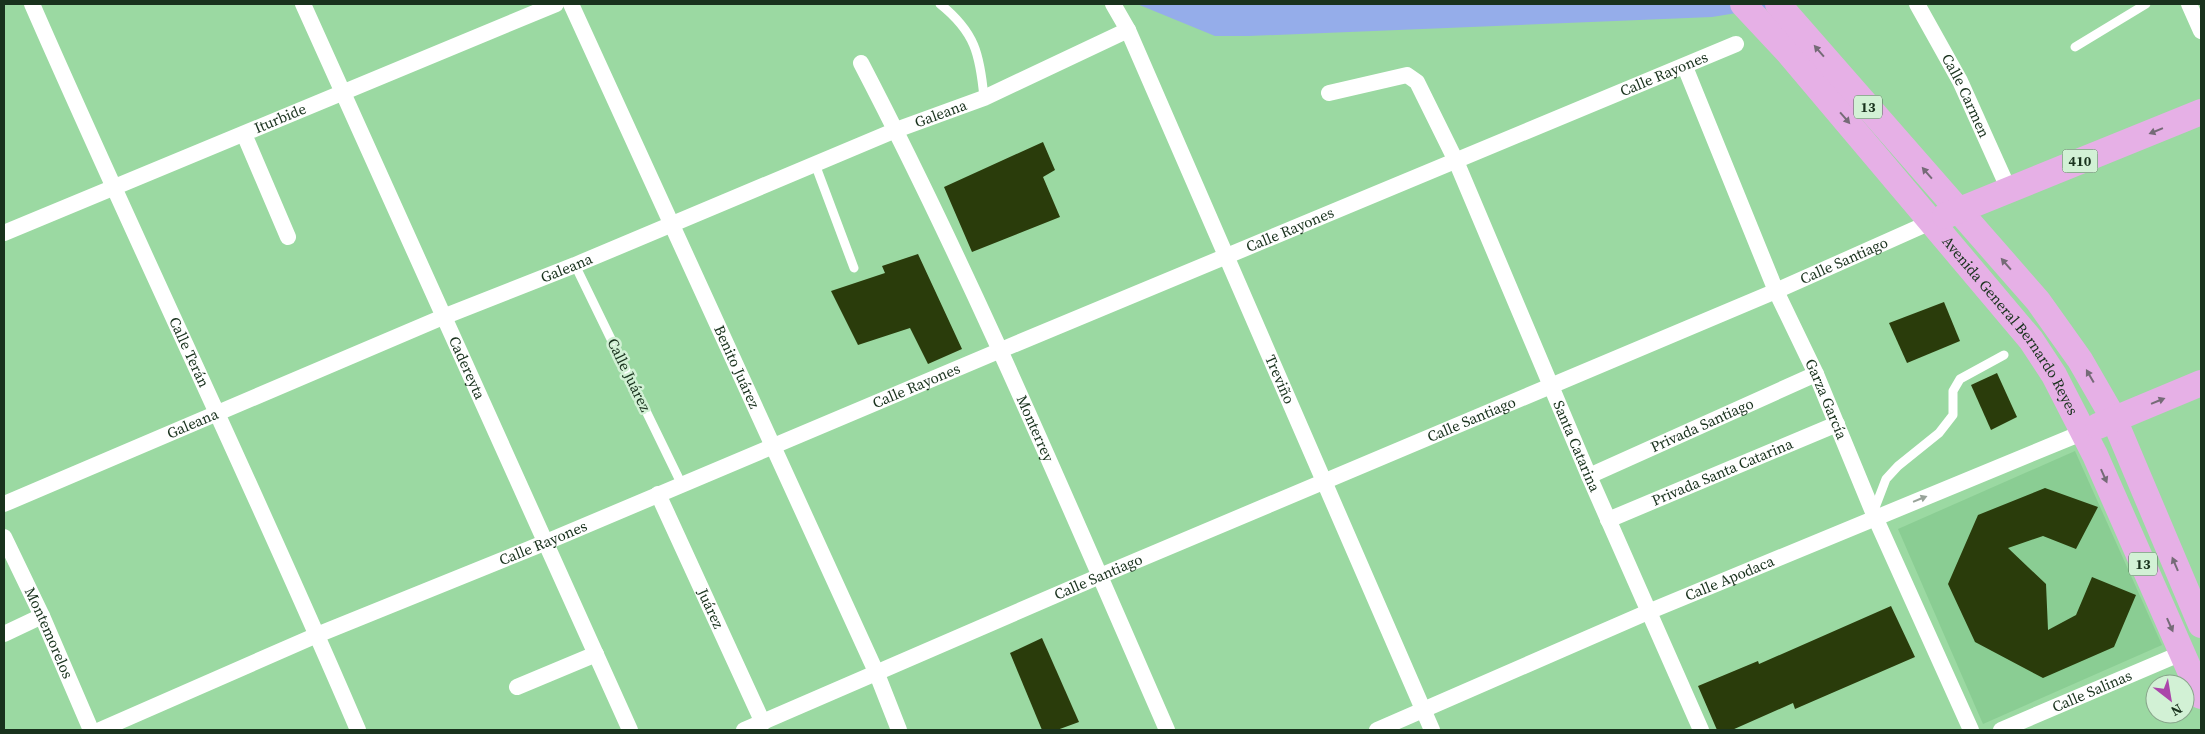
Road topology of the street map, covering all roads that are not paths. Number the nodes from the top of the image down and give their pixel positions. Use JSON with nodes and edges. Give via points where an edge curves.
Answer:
{"nodes":[{"id":1,"x":32,"y":4,"type":"edge"},
{"id":2,"x":303,"y":4,"type":"edge"},
{"id":3,"x":556,"y":4,"type":"edge"},
{"id":4,"x":571,"y":4,"type":"edge"},
{"id":5,"x":940,"y":4,"type":"edge"},
{"id":6,"x":1113,"y":4,"type":"edge"},
{"id":7,"x":1743,"y":4,"type":"edge"},
{"id":8,"x":1778,"y":4,"type":"edge"},
{"id":9,"x":1917,"y":4,"type":"edge"},
{"id":10,"x":2146,"y":4,"type":"edge"},
{"id":11,"x":2190,"y":4,"type":"edge"},
{"id":12,"x":1128,"y":30,"type":"junction"},
{"id":13,"x":2201,"y":31,"type":"edge"},
{"id":14,"x":1736,"y":44,"type":"dead end"},
{"id":15,"x":2075,"y":47,"type":"dead end"},
{"id":16,"x":862,"y":63,"type":"dead end"},
{"id":17,"x":1685,"y":67,"type":"junction"},
{"id":18,"x":342,"y":92,"type":"junction"},
{"id":19,"x":1329,"y":93,"type":"dead end"},
{"id":20,"x":984,"y":98,"type":"junction"},
{"id":21,"x":2201,"y":112,"type":"edge"},
{"id":22,"x":896,"y":130,"type":"junction"},
{"id":23,"x":244,"y":134,"type":"junction"},
{"id":24,"x":1456,"y":161,"type":"junction"},
{"id":25,"x":815,"y":164,"type":"junction"},
{"id":26,"x":113,"y":188,"type":"junction"},
{"id":27,"x":2009,"y":190,"type":"junction"},
{"id":28,"x":1959,"y":210,"type":"junction"},
{"id":29,"x":1933,"y":221,"type":"junction"},
{"id":30,"x":671,"y":224,"type":"junction"},
{"id":31,"x":4,"y":233,"type":"edge"},
{"id":32,"x":288,"y":236,"type":"dead end"},
{"id":33,"x":1226,"y":257,"type":"junction"},
{"id":34,"x":575,"y":265,"type":"junction"},
{"id":35,"x":854,"y":268,"type":"dead end"},
{"id":36,"x":1776,"y":291,"type":"junction"},
{"id":37,"x":443,"y":317,"type":"junction"},
{"id":38,"x":1001,"y":350,"type":"junction"},
{"id":39,"x":2004,"y":356,"type":"dead end"},
{"id":40,"x":1816,"y":374,"type":"junction"},
{"id":41,"x":2201,"y":383,"type":"edge"},
{"id":42,"x":1551,"y":386,"type":"junction"},
{"id":43,"x":216,"y":414,"type":"junction"},
{"id":44,"x":2114,"y":419,"type":"junction"},
{"id":45,"x":1837,"y":424,"type":"junction"},
{"id":46,"x":2084,"y":432,"type":"junction"},
{"id":47,"x":772,"y":448,"type":"junction"},
{"id":48,"x":1589,"y":476,"type":"junction"},
{"id":49,"x":1324,"y":483,"type":"junction"},
{"id":50,"x":682,"y":484,"type":"junction"},
{"id":51,"x":658,"y":494,"type":"junction"},
{"id":52,"x":4,"y":504,"type":"edge"},
{"id":53,"x":1874,"y":515,"type":"junction"},
{"id":54,"x":1608,"y":520,"type":"junction"},
{"id":55,"x":4,"y":537,"type":"edge"},
{"id":56,"x":544,"y":543,"type":"junction"},
{"id":57,"x":1100,"y":576,"type":"junction"},
{"id":58,"x":1648,"y":612,"type":"junction"},
{"id":59,"x":42,"y":616,"type":"junction"},
{"id":60,"x":2201,"y":624,"type":"edge"},
{"id":61,"x":4,"y":634,"type":"edge"},
{"id":62,"x":317,"y":635,"type":"junction"},
{"id":63,"x":596,"y":654,"type":"junction"},
{"id":64,"x":2182,"y":654,"type":"junction"},
{"id":65,"x":877,"y":674,"type":"junction"},
{"id":66,"x":517,"y":687,"type":"dead end"},
{"id":67,"x":2201,"y":696,"type":"edge"},
{"id":68,"x":1424,"y":711,"type":"junction"},
{"id":69,"x":763,"y":723,"type":"junction"},
{"id":70,"x":91,"y":730,"type":"edge"},
{"id":71,"x":100,"y":730,"type":"edge"},
{"id":72,"x":358,"y":730,"type":"edge"},
{"id":73,"x":630,"y":730,"type":"edge"},
{"id":74,"x":744,"y":730,"type":"edge"},
{"id":75,"x":900,"y":730,"type":"edge"},
{"id":76,"x":1168,"y":730,"type":"edge"},
{"id":77,"x":1378,"y":730,"type":"edge"},
{"id":78,"x":1432,"y":730,"type":"edge"},
{"id":79,"x":1701,"y":730,"type":"edge"},
{"id":80,"x":1970,"y":730,"type":"edge"},
{"id":81,"x":2002,"y":730,"type":"edge"}],
"edges":[{"from":1,"to":26,"type":"street","name":"Calle Terán"},
{"from":2,"to":18,"type":"street","name":"Cadereyta"},
{"from":3,"to":18,"type":"street","name":"Iturbide"},
{"from":4,"to":30,"type":"street","name":"Benito Juárez"},
{"from":5,"to":20,"type":"lane","via":[[970,33],[981,68]]},
{"from":6,"to":12,"type":"street"},
{"from":7,"to":29,"type":"main road","name":"Avenida General Bernardo Reyes","number":"13","one_way":true,"via":[[1787,50]]},
{"from":28,"to":8,"type":"main road","name":"Avenida General Bernardo Reyes","number":"13","one_way":true},
{"from":9,"to":27,"type":"street","name":"Calle Carmen","via":[[1960,81]]},
{"from":10,"to":15,"type":"lane"},
{"from":11,"to":13,"type":"street"},
{"from":12,"to":20,"type":"street","name":"Galeana"},
{"from":12,"to":33,"type":"street","name":"Treviño"},
{"from":14,"to":17,"type":"street","name":"Calle Rayones"},
{"from":16,"to":22,"type":"street","name":"Monterrey"},
{"from":17,"to":24,"type":"street","name":"Calle Rayones"},
{"from":17,"to":36,"type":"street","name":"Garza García"},
{"from":18,"to":23,"type":"street","name":"Iturbide"},
{"from":18,"to":37,"type":"street","name":"Cadereyta"},
{"from":19,"to":24,"type":"street","name":"Santa Catarina","via":[[1407,75],[1417,82]]},
{"from":20,"to":22,"type":"street","name":"Galeana"},
{"from":21,"to":27,"type":"main road","name":"Calle Santiago","number":"410","one_way":true},
{"from":22,"to":25,"type":"street","name":"Galeana"},
{"from":22,"to":38,"type":"street","name":"Monterrey"},
{"from":23,"to":26,"type":"street","name":"Iturbide"},
{"from":23,"to":32,"type":"street"},
{"from":24,"to":33,"type":"street","name":"Calle Rayones"},
{"from":24,"to":42,"type":"street","name":"Santa Catarina"},
{"from":25,"to":30,"type":"street","name":"Galeana"},
{"from":25,"to":35,"type":"lane"},
{"from":26,"to":31,"type":"street","name":"Iturbide"},
{"from":26,"to":43,"type":"street","name":"Calle Terán"},
{"from":27,"to":28,"type":"main road","name":"Calle Santiago","number":"410"},
{"from":28,"to":29,"type":"main road","name":"Calle Santiago","number":"410"},
{"from":44,"to":28,"type":"main road","name":"Avenida General Bernardo Reyes","number":"13","one_way":true,"via":[[2080,360],[2038,301]]},
{"from":29,"to":36,"type":"street","name":"Calle Santiago"},
{"from":29,"to":46,"type":"main road","name":"Avenida General Bernardo Reyes","number":"13","via":[[2031,340]]},
{"from":30,"to":34,"type":"street","name":"Galeana"},
{"from":30,"to":47,"type":"street","name":"Benito Juárez"},
{"from":33,"to":38,"type":"street","name":"Calle Rayones"},
{"from":33,"to":49,"type":"street","name":"Treviño"},
{"from":34,"to":37,"type":"street","name":"Galeana"},
{"from":34,"to":50,"type":"lane","name":"Calle Juárez"},
{"from":36,"to":40,"type":"street","name":"Garza García"},
{"from":36,"to":42,"type":"street","name":"Calle Santiago"},
{"from":37,"to":43,"type":"street","name":"Galeana"},
{"from":37,"to":56,"type":"street","name":"Cadereyta"},
{"from":38,"to":47,"type":"street","name":"Calle Rayones"},
{"from":38,"to":57,"type":"street","name":"Monterrey"},
{"from":39,"to":53,"type":"lane","via":[[1960,379],[1953,390],[1953,415],[1939,433],[1886,479]]},
{"from":40,"to":45,"type":"street","name":"Garza García"},
{"from":40,"to":48,"type":"street","name":"Privada Santiago"},
{"from":44,"to":41,"type":"main road","one_way":true},
{"from":42,"to":48,"type":"street","name":"Santa Catarina"},
{"from":42,"to":49,"type":"street","name":"Calle Santiago"},
{"from":43,"to":52,"type":"street","name":"Galeana"},
{"from":43,"to":62,"type":"street","name":"Calle Terán"},
{"from":44,"to":46,"type":"main road"},
{"from":60,"to":44,"type":"main road","name":"Avenida General Bernardo Reyes","number":"13","one_way":true},
{"from":45,"to":53,"type":"street","name":"Garza García"},
{"from":45,"to":54,"type":"street","name":"Privada Santa Catarina"},
{"from":53,"to":46,"type":"street","name":"Calle Apodaca","one_way":true},
{"from":46,"to":64,"type":"main road","name":"Avenida General Bernardo Reyes","number":"13","one_way":true},
{"from":47,"to":50,"type":"street","name":"Calle Rayones"},
{"from":47,"to":65,"type":"street","name":"Benito Juárez"},
{"from":48,"to":54,"type":"street","name":"Santa Catarina"},
{"from":49,"to":57,"type":"street","name":"Calle Santiago"},
{"from":49,"to":68,"type":"street","name":"Treviño"},
{"from":50,"to":51,"type":"street","name":"Calle Rayones"},
{"from":51,"to":56,"type":"street","name":"Calle Rayones"},
{"from":51,"to":69,"type":"street","name":"Juárez"},
{"from":53,"to":58,"type":"street","name":"Calle Apodaca"},
{"from":53,"to":80,"type":"street","name":"Garza García"},
{"from":54,"to":58,"type":"street","name":"Santa Catarina"},
{"from":55,"to":59,"type":"street","name":"Montemorelos"},
{"from":56,"to":62,"type":"street","name":"Calle Rayones"},
{"from":56,"to":63,"type":"street","name":"Cadereyta"},
{"from":57,"to":65,"type":"street","name":"Calle Santiago"},
{"from":57,"to":76,"type":"street","name":"Monterrey"},
{"from":58,"to":68,"type":"street","name":"Calle Apodaca"},
{"from":58,"to":79,"type":"street","name":"Santa Catarina"},
{"from":59,"to":61,"type":"street"},
{"from":59,"to":70,"type":"street","name":"Montemorelos"},
{"from":62,"to":71,"type":"street","name":"Calle Rayones"},
{"from":62,"to":72,"type":"street","name":"Calle Terán"},
{"from":63,"to":66,"type":"street"},
{"from":63,"to":73,"type":"street","name":"Cadereyta"},
{"from":64,"to":67,"type":"main road","name":"Avenida General Bernardo Reyes","number":"13"},
{"from":64,"to":81,"type":"street","name":"Calle Salinas"},
{"from":65,"to":69,"type":"street","name":"Calle Santiago"},
{"from":65,"to":75,"type":"street","name":"Benito Juárez"},
{"from":68,"to":77,"type":"street","name":"Calle Apodaca"},
{"from":68,"to":78,"type":"street","name":"Treviño"},
{"from":69,"to":74,"type":"street","name":"Calle Santiago"}]}
